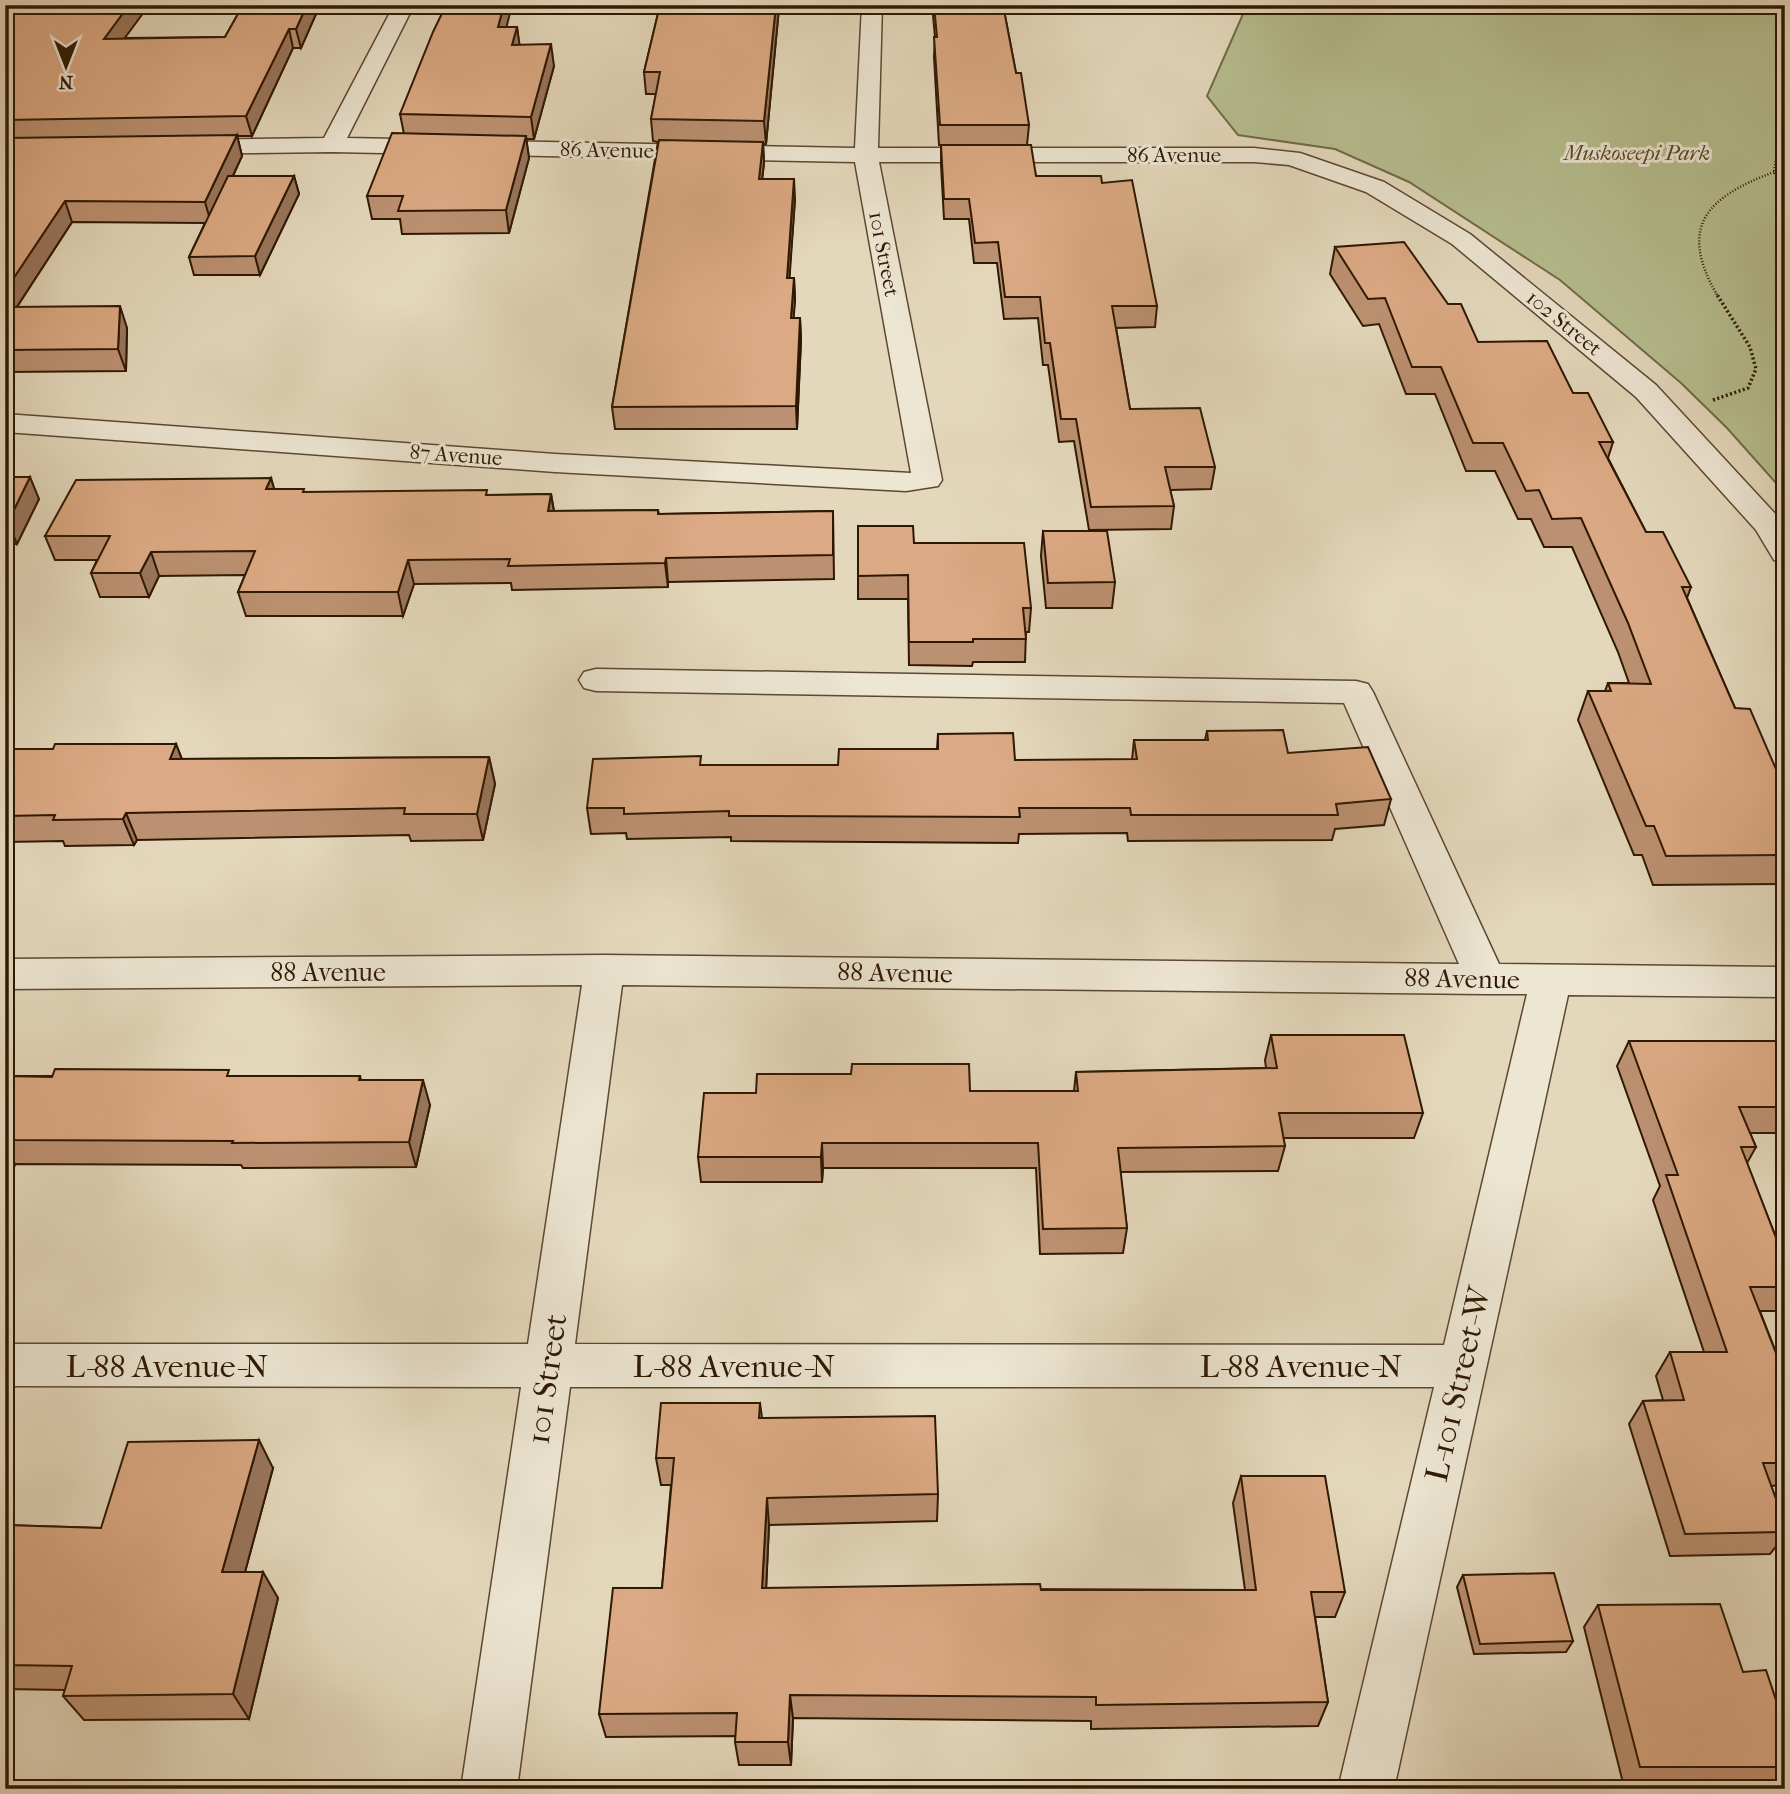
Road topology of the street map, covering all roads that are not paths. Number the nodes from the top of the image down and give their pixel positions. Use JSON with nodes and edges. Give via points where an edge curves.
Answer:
{"nodes":[{"id":1,"x":404,"y":5,"type":"edge"},
{"id":2,"x":872,"y":5,"type":"edge"},
{"id":3,"x":332,"y":145,"type":"junction"},
{"id":4,"x":169,"y":147,"type":"edge"},
{"id":5,"x":866,"y":155,"type":"junction"},
{"id":6,"x":1292,"y":158,"type":"joint"},
{"id":7,"x":5,"y":423,"type":"edge"},
{"id":8,"x":906,"y":482,"type":"joint"},
{"id":9,"x":1785,"y":553,"type":"edge"},
{"id":10,"x":596,"y":680,"type":"dead end"},
{"id":11,"x":604,"y":970,"type":"junction"},
{"id":12,"x":5,"y":974,"type":"edge"},
{"id":13,"x":1486,"y":979,"type":"junction"},
{"id":14,"x":1551,"y":980,"type":"junction"},
{"id":15,"x":1785,"y":982,"type":"edge"},
{"id":16,"x":5,"y":1365,"type":"edge"},
{"id":17,"x":548,"y":1366,"type":"junction"},
{"id":18,"x":1462,"y":1366,"type":"junction"},
{"id":19,"x":489,"y":1789,"type":"edge"},
{"id":20,"x":1366,"y":1789,"type":"edge"}],
"edges":[{"from":1,"to":3,"type":"street"},
{"from":2,"to":5,"type":"street","name":"101 Street"},
{"from":3,"to":4,"type":"street","name":"86 Avenue"},
{"from":3,"to":5,"type":"street","name":"86 Avenue"},
{"from":5,"to":6,"type":"street","name":"86 Avenue"},
{"from":5,"to":8,"type":"street","name":"101 Street","via":[[927,480]]},
{"from":6,"to":9,"type":"street","name":"102 Street","via":[[1375,187],[1461,239],[1646,391],[1769,526]]},
{"from":7,"to":8,"type":"street","name":"87 Avenue","via":[[555,463]]},
{"from":10,"to":13,"type":"street","via":[[1356,692]]},
{"from":11,"to":12,"type":"street","name":"88 Avenue"},
{"from":11,"to":13,"type":"street","name":"88 Avenue"},
{"from":11,"to":17,"type":"street","name":"101 Street"},
{"from":13,"to":14,"type":"street","name":"88 Avenue"},
{"from":14,"to":15,"type":"street","name":"88 Avenue"},
{"from":14,"to":18,"type":"street","name":"L-101 Street-W"},
{"from":16,"to":17,"type":"street","name":"L-88 Avenue-N"},
{"from":17,"to":18,"type":"street","name":"L-88 Avenue-N"},
{"from":17,"to":19,"type":"street","name":"101 Street"},
{"from":18,"to":20,"type":"street","name":"L-101 Street-W"}]}
